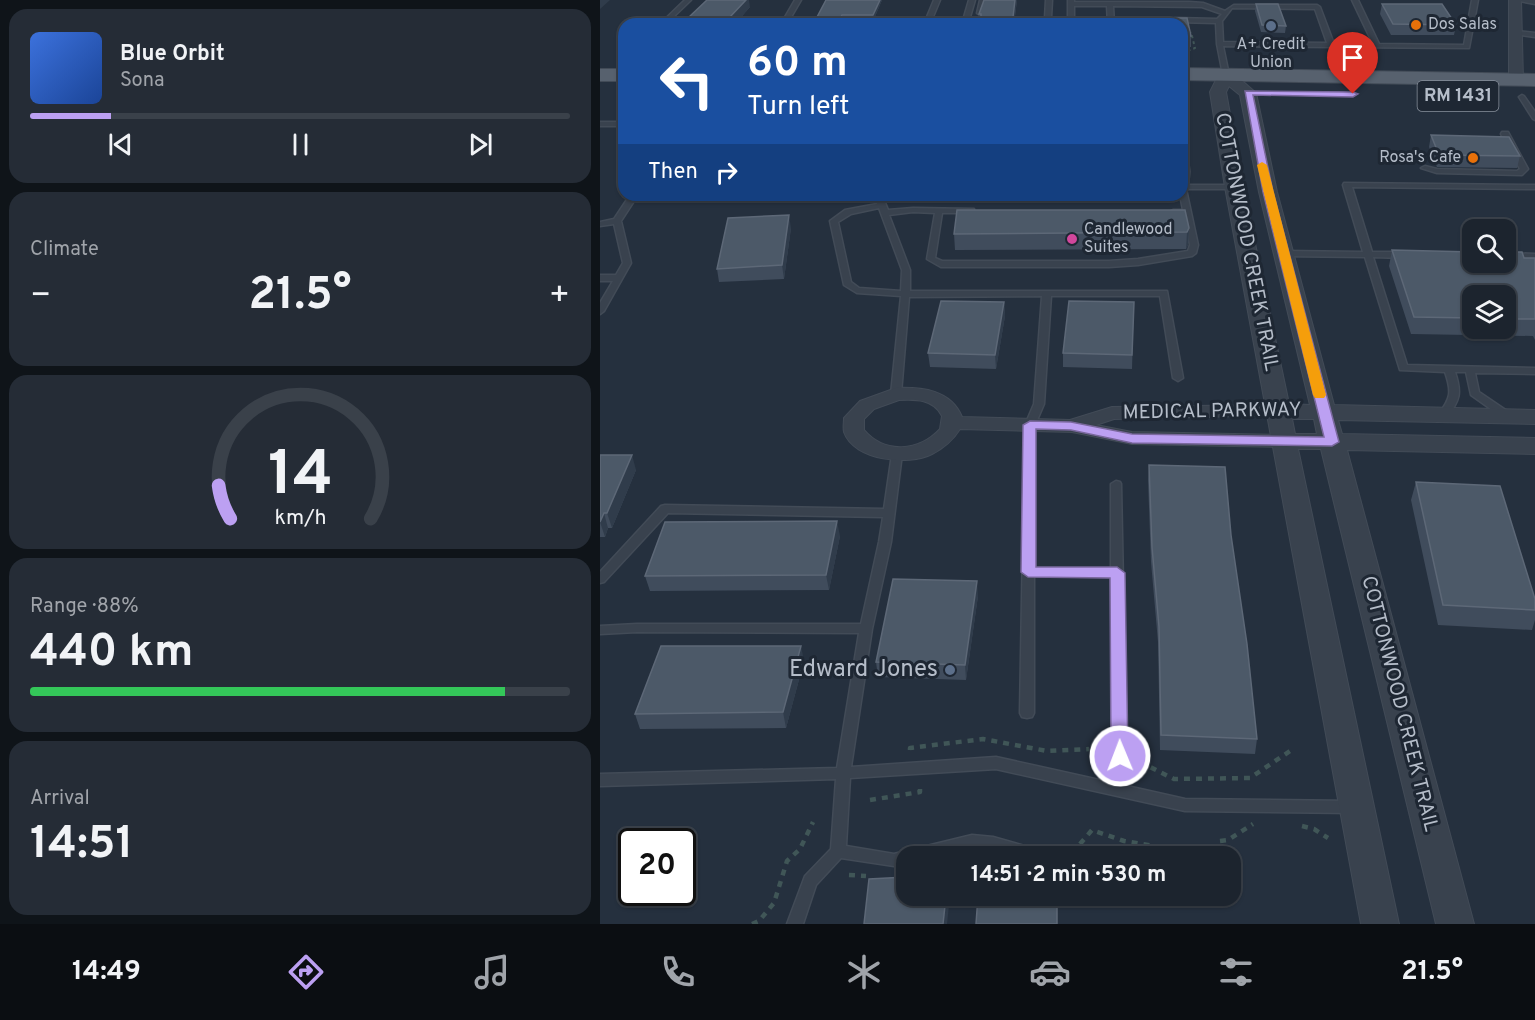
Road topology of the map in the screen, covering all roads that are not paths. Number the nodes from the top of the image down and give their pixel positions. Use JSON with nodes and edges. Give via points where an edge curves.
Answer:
{"nodes":[{"id":1,"x":688,"y":0,"type":"edge"},
{"id":2,"x":798,"y":0,"type":"edge"},
{"id":3,"x":937,"y":0,"type":"edge"},
{"id":4,"x":972,"y":0,"type":"edge"},
{"id":5,"x":984,"y":0,"type":"edge"},
{"id":6,"x":1048,"y":0,"type":"edge"},
{"id":7,"x":1249,"y":0,"type":"edge"},
{"id":8,"x":1355,"y":0,"type":"edge"},
{"id":9,"x":1475,"y":0,"type":"edge"},
{"id":10,"x":1516,"y":0,"type":"edge"},
{"id":11,"x":1072,"y":2,"type":"edge"},
{"id":12,"x":1535,"y":2,"type":"edge"},
{"id":13,"x":1110,"y":4,"type":"junction"},
{"id":14,"x":1234,"y":7,"type":"junction"},
{"id":15,"x":980,"y":13,"type":"edge"},
{"id":16,"x":1225,"y":13,"type":"junction"},
{"id":17,"x":669,"y":18,"type":"edge"},
{"id":18,"x":788,"y":18,"type":"edge"},
{"id":19,"x":930,"y":18,"type":"edge"},
{"id":20,"x":967,"y":18,"type":"edge"},
{"id":21,"x":1048,"y":18,"type":"dead end"},
{"id":22,"x":1071,"y":18,"type":"edge"},
{"id":23,"x":1110,"y":18,"type":"edge"},
{"id":24,"x":1188,"y":20,"type":"edge"},
{"id":25,"x":1219,"y":21,"type":"junction"},
{"id":26,"x":1516,"y":33,"type":"junction"},
{"id":27,"x":1535,"y":35,"type":"edge"},
{"id":28,"x":1220,"y":44,"type":"junction"},
{"id":29,"x":1331,"y":45,"type":"junction"},
{"id":30,"x":1377,"y":45,"type":"junction"},
{"id":31,"x":618,"y":60,"type":"edge"},
{"id":32,"x":600,"y":75,"type":"edge"},
{"id":33,"x":1188,"y":76,"type":"edge"},
{"id":34,"x":1222,"y":84,"type":"junction"},
{"id":35,"x":1527,"y":88,"type":"edge"},
{"id":36,"x":1188,"y":91,"type":"edge"},
{"id":37,"x":1248,"y":93,"type":"junction"},
{"id":38,"x":1535,"y":118,"type":"edge"},
{"id":39,"x":600,"y":124,"type":"edge"},
{"id":40,"x":618,"y":124,"type":"edge"},
{"id":41,"x":1505,"y":134,"type":"edge"},
{"id":42,"x":1425,"y":168,"type":"dead end"},
{"id":43,"x":1188,"y":187,"type":"edge"},
{"id":44,"x":1234,"y":187,"type":"junction"},
{"id":45,"x":1535,"y":187,"type":"edge"},
{"id":46,"x":630,"y":201,"type":"edge"},
{"id":47,"x":880,"y":201,"type":"edge"},
{"id":48,"x":1185,"y":201,"type":"edge"},
{"id":49,"x":883,"y":209,"type":"junction"},
{"id":50,"x":939,"y":210,"type":"junction"},
{"id":51,"x":986,"y":211,"type":"edge"},
{"id":52,"x":1164,"y":212,"type":"edge"},
{"id":53,"x":1187,"y":212,"type":"junction"},
{"id":54,"x":617,"y":221,"type":"junction"},
{"id":55,"x":600,"y":224,"type":"edge"},
{"id":56,"x":1284,"y":254,"type":"junction"},
{"id":57,"x":1368,"y":254,"type":"junction"},
{"id":58,"x":1412,"y":255,"type":"edge"},
{"id":59,"x":1516,"y":256,"type":"edge"},
{"id":60,"x":1535,"y":256,"type":"edge"},
{"id":61,"x":600,"y":278,"type":"edge"},
{"id":62,"x":618,"y":278,"type":"junction"},
{"id":63,"x":905,"y":294,"type":"junction"},
{"id":64,"x":1047,"y":294,"type":"junction"},
{"id":65,"x":600,"y":310,"type":"edge"},
{"id":66,"x":1449,"y":369,"type":"junction"},
{"id":67,"x":1470,"y":370,"type":"junction"},
{"id":68,"x":1535,"y":371,"type":"edge"},
{"id":69,"x":1178,"y":378,"type":"dead end"},
{"id":70,"x":896,"y":394,"type":"junction"},
{"id":71,"x":1277,"y":411,"type":"junction"},
{"id":72,"x":1324,"y":412,"type":"junction"},
{"id":73,"x":1443,"y":415,"type":"junction"},
{"id":74,"x":1508,"y":417,"type":"junction"},
{"id":75,"x":1535,"y":417,"type":"edge"},
{"id":76,"x":953,"y":423,"type":"junction"},
{"id":77,"x":1030,"y":425,"type":"junction"},
{"id":78,"x":1071,"y":426,"type":"junction"},
{"id":79,"x":1283,"y":441,"type":"junction"},
{"id":80,"x":1332,"y":442,"type":"junction"},
{"id":81,"x":1535,"y":446,"type":"edge"},
{"id":82,"x":897,"y":454,"type":"junction"},
{"id":83,"x":1116,"y":484,"type":"dead end"},
{"id":84,"x":889,"y":513,"type":"junction"},
{"id":85,"x":1028,"y":572,"type":"junction"},
{"id":86,"x":1117,"y":573,"type":"junction"},
{"id":87,"x":600,"y":579,"type":"edge"},
{"id":88,"x":866,"y":629,"type":"junction"},
{"id":89,"x":600,"y":630,"type":"edge"},
{"id":90,"x":1027,"y":713,"type":"dead end"},
{"id":91,"x":843,"y":773,"type":"junction"},
{"id":92,"x":600,"y":780,"type":"edge"},
{"id":93,"x":1120,"y":791,"type":"junction"},
{"id":94,"x":1358,"y":807,"type":"junction"},
{"id":95,"x":952,"y":846,"type":"edge"},
{"id":96,"x":1004,"y":846,"type":"edge"},
{"id":97,"x":838,"y":851,"type":"junction"},
{"id":98,"x":896,"y":860,"type":"edge"},
{"id":99,"x":795,"y":924,"type":"edge"},
{"id":100,"x":1380,"y":924,"type":"edge"},
{"id":101,"x":1455,"y":924,"type":"edge"}],
"edges":[{"from":1,"to":17,"type":"lane"},
{"from":2,"to":18,"type":"lane"},
{"from":3,"to":19,"type":"lane"},
{"from":4,"to":20,"type":"lane"},
{"from":5,"to":15,"type":"lane"},
{"from":6,"to":21,"type":"lane"},
{"from":7,"to":14,"type":"lane"},
{"from":8,"to":30,"type":"lane"},
{"from":9,"to":30,"type":"lane","via":[[1467,46]]},
{"from":10,"to":12,"type":"lane"},
{"from":10,"to":26,"type":"street"},
{"from":11,"to":13,"type":"lane"},
{"from":11,"to":22,"type":"lane"},
{"from":13,"to":16,"type":"lane","via":[[1203,5]]},
{"from":13,"to":23,"type":"lane"},
{"from":14,"to":16,"type":"lane"},
{"from":14,"to":29,"type":"lane","via":[[1317,7]]},
{"from":16,"to":25,"type":"lane"},
{"from":24,"to":25,"type":"lane"},
{"from":25,"to":28,"type":"lane"},
{"from":26,"to":27,"type":"lane"},
{"from":26,"to":35,"type":"street"},
{"from":28,"to":29,"type":"lane"},
{"from":28,"to":34,"type":"lane"},
{"from":29,"to":30,"type":"lane"},
{"from":31,"to":32,"type":"main road"},
{"from":33,"to":34,"type":"main road","number":"RM 1431"},
{"from":34,"to":35,"type":"main road","number":"RM 1431"},
{"from":34,"to":36,"type":"main road","number":"RM 1431"},
{"from":34,"to":37,"type":"main road","number":"RM 1431"},
{"from":34,"to":44,"type":"street","name":"COTTONWOOD CREEK TRAIL"},
{"from":35,"to":37,"type":"main road","number":"RM 1431"},
{"from":35,"to":38,"type":"lane"},
{"from":37,"to":56,"type":"street","name":"COTTONWOOD CREEK TRAIL"},
{"from":39,"to":40,"type":"lane"},
{"from":41,"to":42,"type":"lane","via":[[1524,169],[1519,173]]},
{"from":43,"to":44,"type":"lane"},
{"from":44,"to":71,"type":"street","name":"COTTONWOOD CREEK TRAIL"},
{"from":45,"to":57,"type":"lane","via":[[1347,185]]},
{"from":46,"to":54,"type":"lane"},
{"from":47,"to":49,"type":"lane"},
{"from":48,"to":53,"type":"lane"},
{"from":49,"to":50,"type":"lane"},
{"from":49,"to":63,"type":"lane","via":[[906,270]]},
{"from":49,"to":63,"type":"lane","via":[[848,212],[834,221],[847,283],[857,290]]},
{"from":50,"to":51,"type":"lane"},
{"from":50,"to":53,"type":"lane","via":[[931,259],[941,264],[1109,264],[1181,256],[1192,253],[1194,245]]},
{"from":52,"to":53,"type":"lane"},
{"from":54,"to":55,"type":"lane"},
{"from":54,"to":62,"type":"lane","via":[[627,263]]},
{"from":56,"to":57,"type":"lane"},
{"from":56,"to":72,"type":"street","name":"COTTONWOOD CREEK TRAIL"},
{"from":57,"to":58,"type":"lane"},
{"from":57,"to":66,"type":"lane","via":[[1403,368]]},
{"from":59,"to":60,"type":"lane"},
{"from":61,"to":62,"type":"lane"},
{"from":62,"to":65,"type":"lane"},
{"from":63,"to":64,"type":"lane"},
{"from":63,"to":70,"type":"lane"},
{"from":64,"to":69,"type":"lane","via":[[1164,292]]},
{"from":64,"to":77,"type":"lane","via":[[1039,404]]},
{"from":66,"to":67,"type":"lane"},
{"from":66,"to":73,"type":"lane","via":[[1457,391]]},
{"from":67,"to":68,"type":"lane"},
{"from":67,"to":74,"type":"lane","via":[[1474,393]]},
{"from":70,"to":76,"type":"street","via":[[925,395],[937,400],[946,406]]},
{"from":70,"to":82,"type":"street","via":[[870,402],[854,418],[852,426],[854,435],[870,448]]},
{"from":71,"to":72,"type":"street","name":"MEDICAL PARKWAY"},
{"from":71,"to":78,"type":"street","name":"MEDICAL PARKWAY","via":[[1112,413]]},
{"from":71,"to":79,"type":"street","name":"COTTONWOOD CREEK TRAIL"},
{"from":72,"to":73,"type":"street","name":"MEDICAL PARKWAY"},
{"from":72,"to":80,"type":"street","name":"COTTONWOOD CREEK TRAIL"},
{"from":73,"to":74,"type":"street","name":"MEDICAL PARKWAY"},
{"from":74,"to":75,"type":"street","name":"MEDICAL PARKWAY"},
{"from":76,"to":77,"type":"street","name":"MEDICAL PARKWAY"},
{"from":76,"to":82,"type":"street","via":[[949,432],[934,444]]},
{"from":77,"to":78,"type":"street","name":"MEDICAL PARKWAY"},
{"from":77,"to":85,"type":"lane"},
{"from":78,"to":79,"type":"street","name":"MEDICAL PARKWAY","via":[[1132,438]]},
{"from":79,"to":80,"type":"street","name":"MEDICAL PARKWAY"},
{"from":79,"to":94,"type":"street","name":"COTTONWOOD CREEK TRAIL"},
{"from":80,"to":81,"type":"street","name":"MEDICAL PARKWAY"},
{"from":80,"to":101,"type":"street","name":"COTTONWOOD CREEK TRAIL"},
{"from":82,"to":84,"type":"lane"},
{"from":83,"to":86,"type":"lane"},
{"from":84,"to":87,"type":"lane","via":[[665,509]]},
{"from":84,"to":88,"type":"lane"},
{"from":85,"to":86,"type":"lane"},
{"from":85,"to":90,"type":"lane"},
{"from":86,"to":93,"type":"lane"},
{"from":88,"to":89,"type":"lane"},
{"from":88,"to":91,"type":"lane"},
{"from":91,"to":92,"type":"lane"},
{"from":91,"to":93,"type":"lane","via":[[996,763]]},
{"from":91,"to":97,"type":"lane"},
{"from":93,"to":94,"type":"lane","via":[[1185,806]]},
{"from":94,"to":100,"type":"street","name":"COTTONWOOD CREEK TRAIL"},
{"from":95,"to":96,"type":"lane","via":[[972,841]]},
{"from":97,"to":98,"type":"lane"},
{"from":97,"to":99,"type":"lane","via":[[810,881]]}]}
